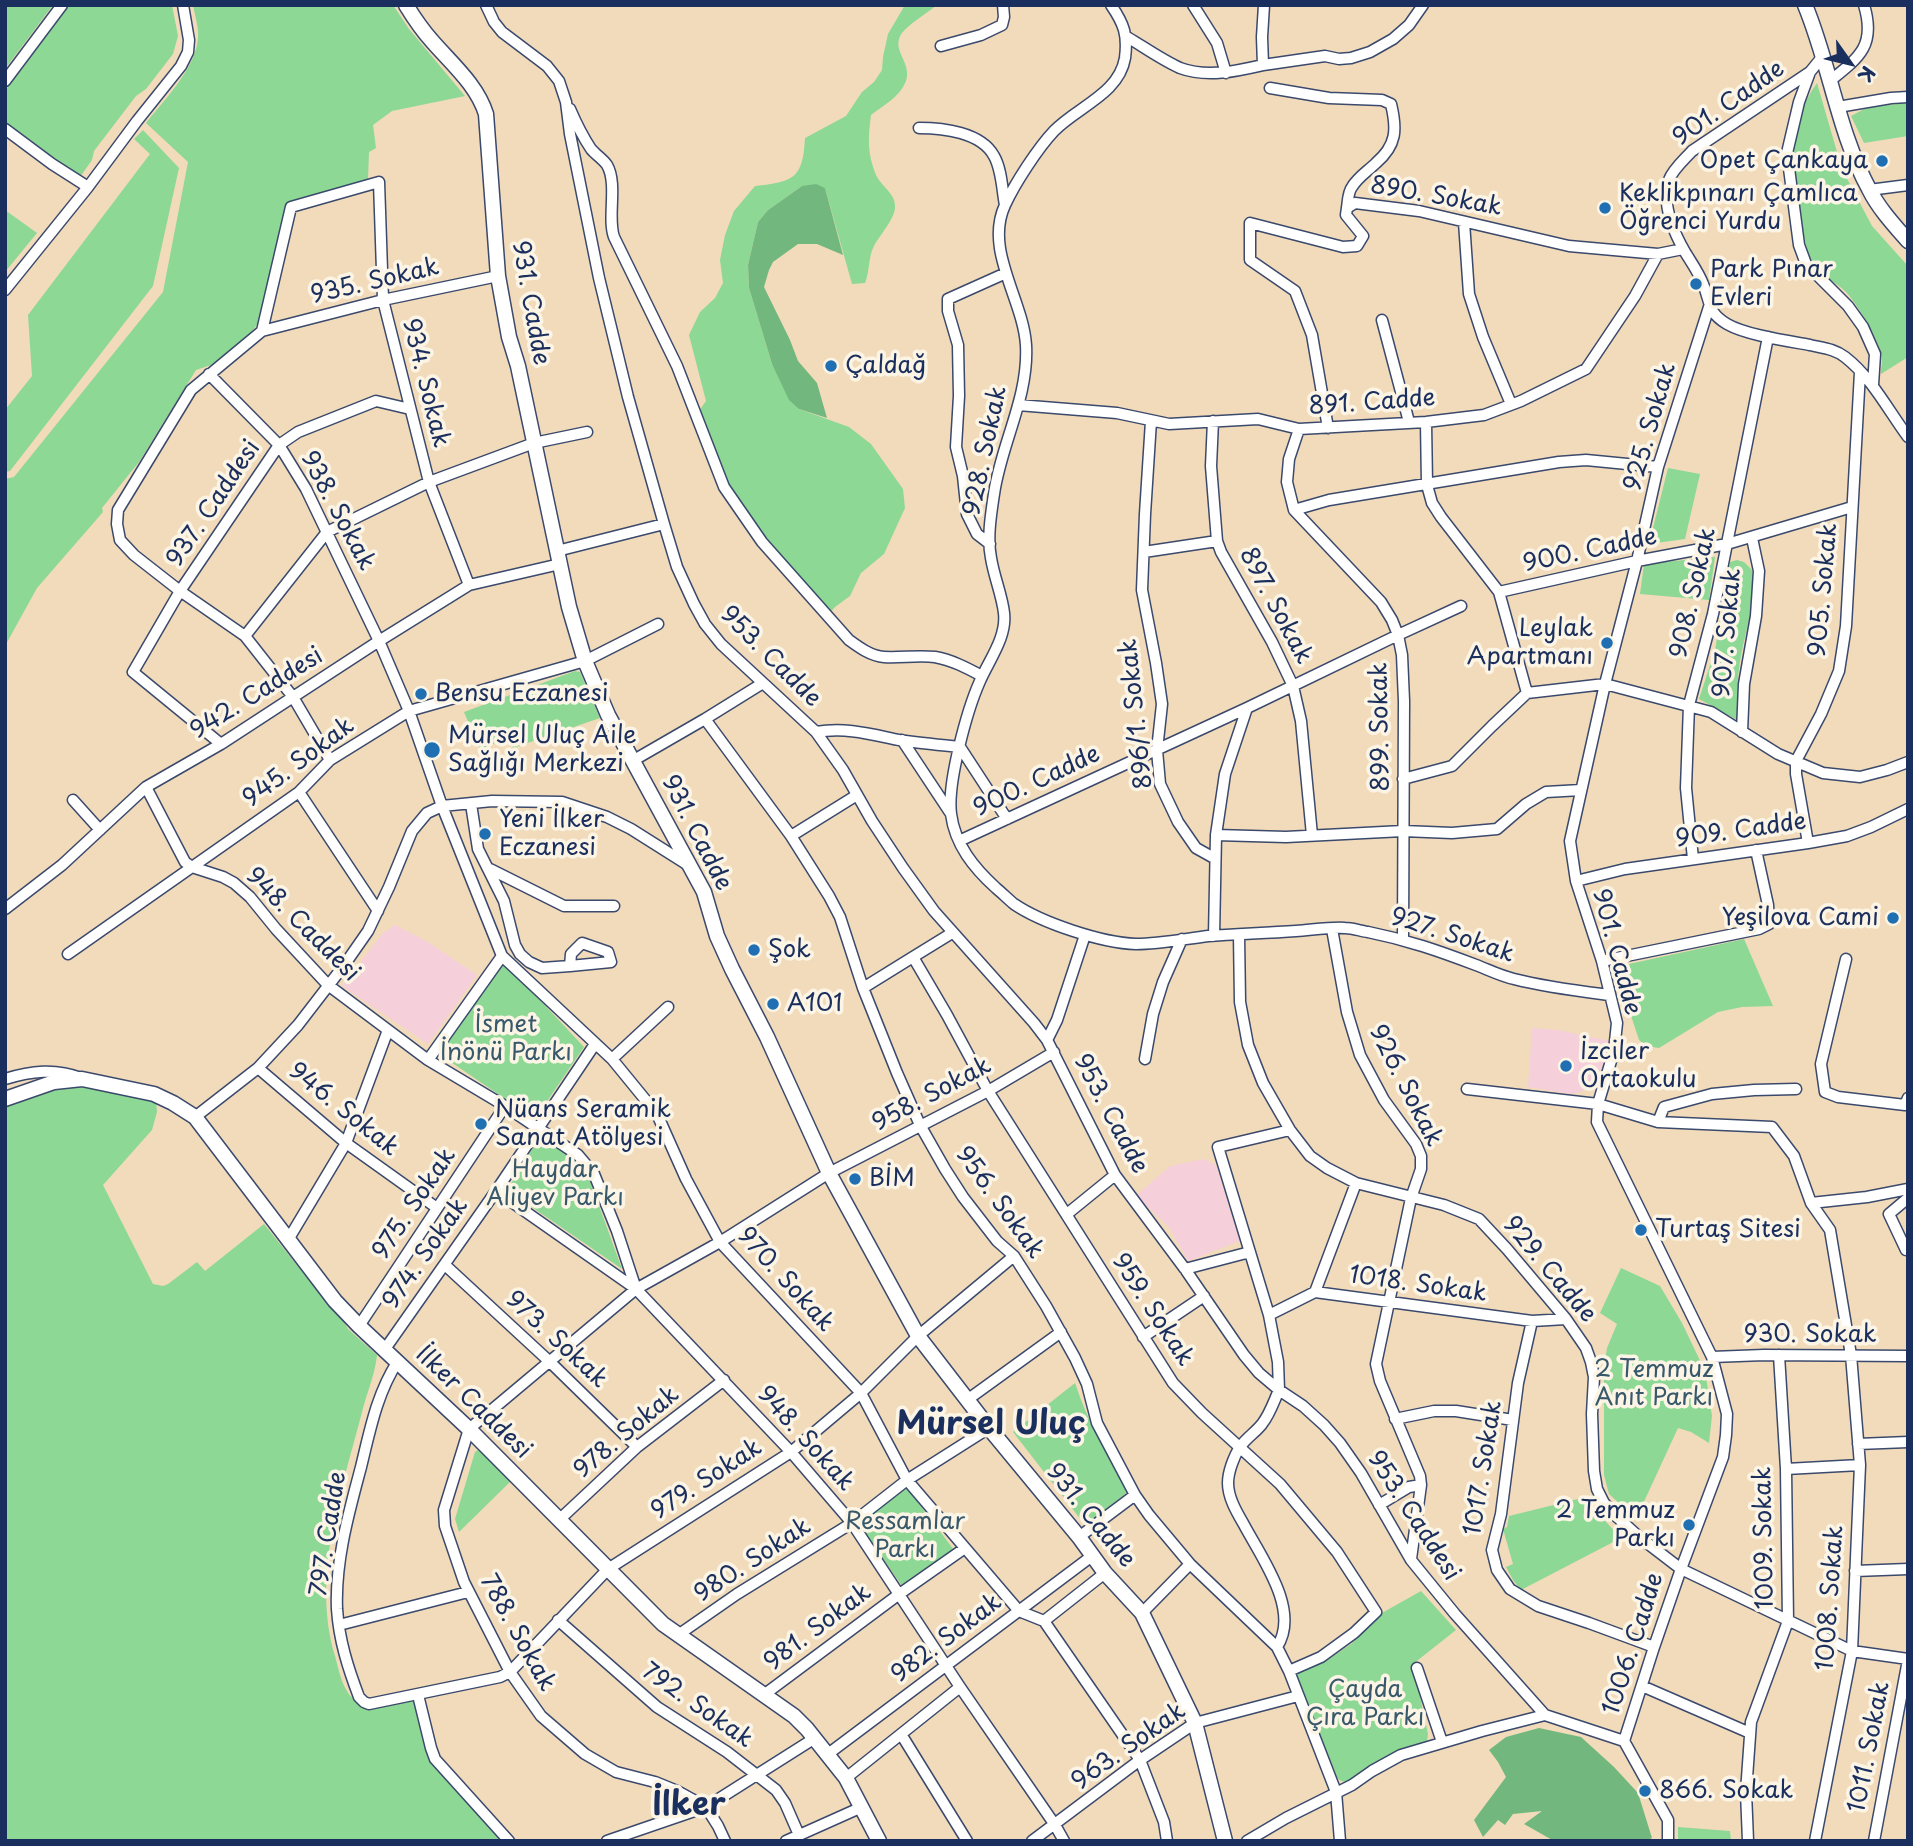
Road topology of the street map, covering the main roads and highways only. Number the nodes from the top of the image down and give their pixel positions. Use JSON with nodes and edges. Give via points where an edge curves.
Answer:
{"nodes":[{"id":1,"x":406,"y":5,"type":"edge"},
{"id":2,"x":1805,"y":5,"type":"edge"},
{"id":3,"x":1908,"y":241,"type":"edge"},
{"id":4,"x":5,"y":1099,"type":"edge"},
{"id":5,"x":879,"y":1841,"type":"edge"},
{"id":6,"x":1225,"y":1841,"type":"edge"}],
"edges":[{"from":1,"to":6,"type":"main road","name":"931. Cadde","via":[[471,85],[486,114],[498,276],[509,337],[569,607],[608,715],[704,892],[732,970],[829,1173],[918,1336],[1104,1573],[1142,1614],[1195,1723]]},
{"from":2,"to":3,"type":"main road","via":[[1869,190]]},
{"from":4,"to":5,"type":"main road","name":"İlker Caddesi","via":[[54,1082],[82,1079],[154,1094],[195,1117],[335,1301],[653,1615],[794,1716],[846,1778]]}]}
